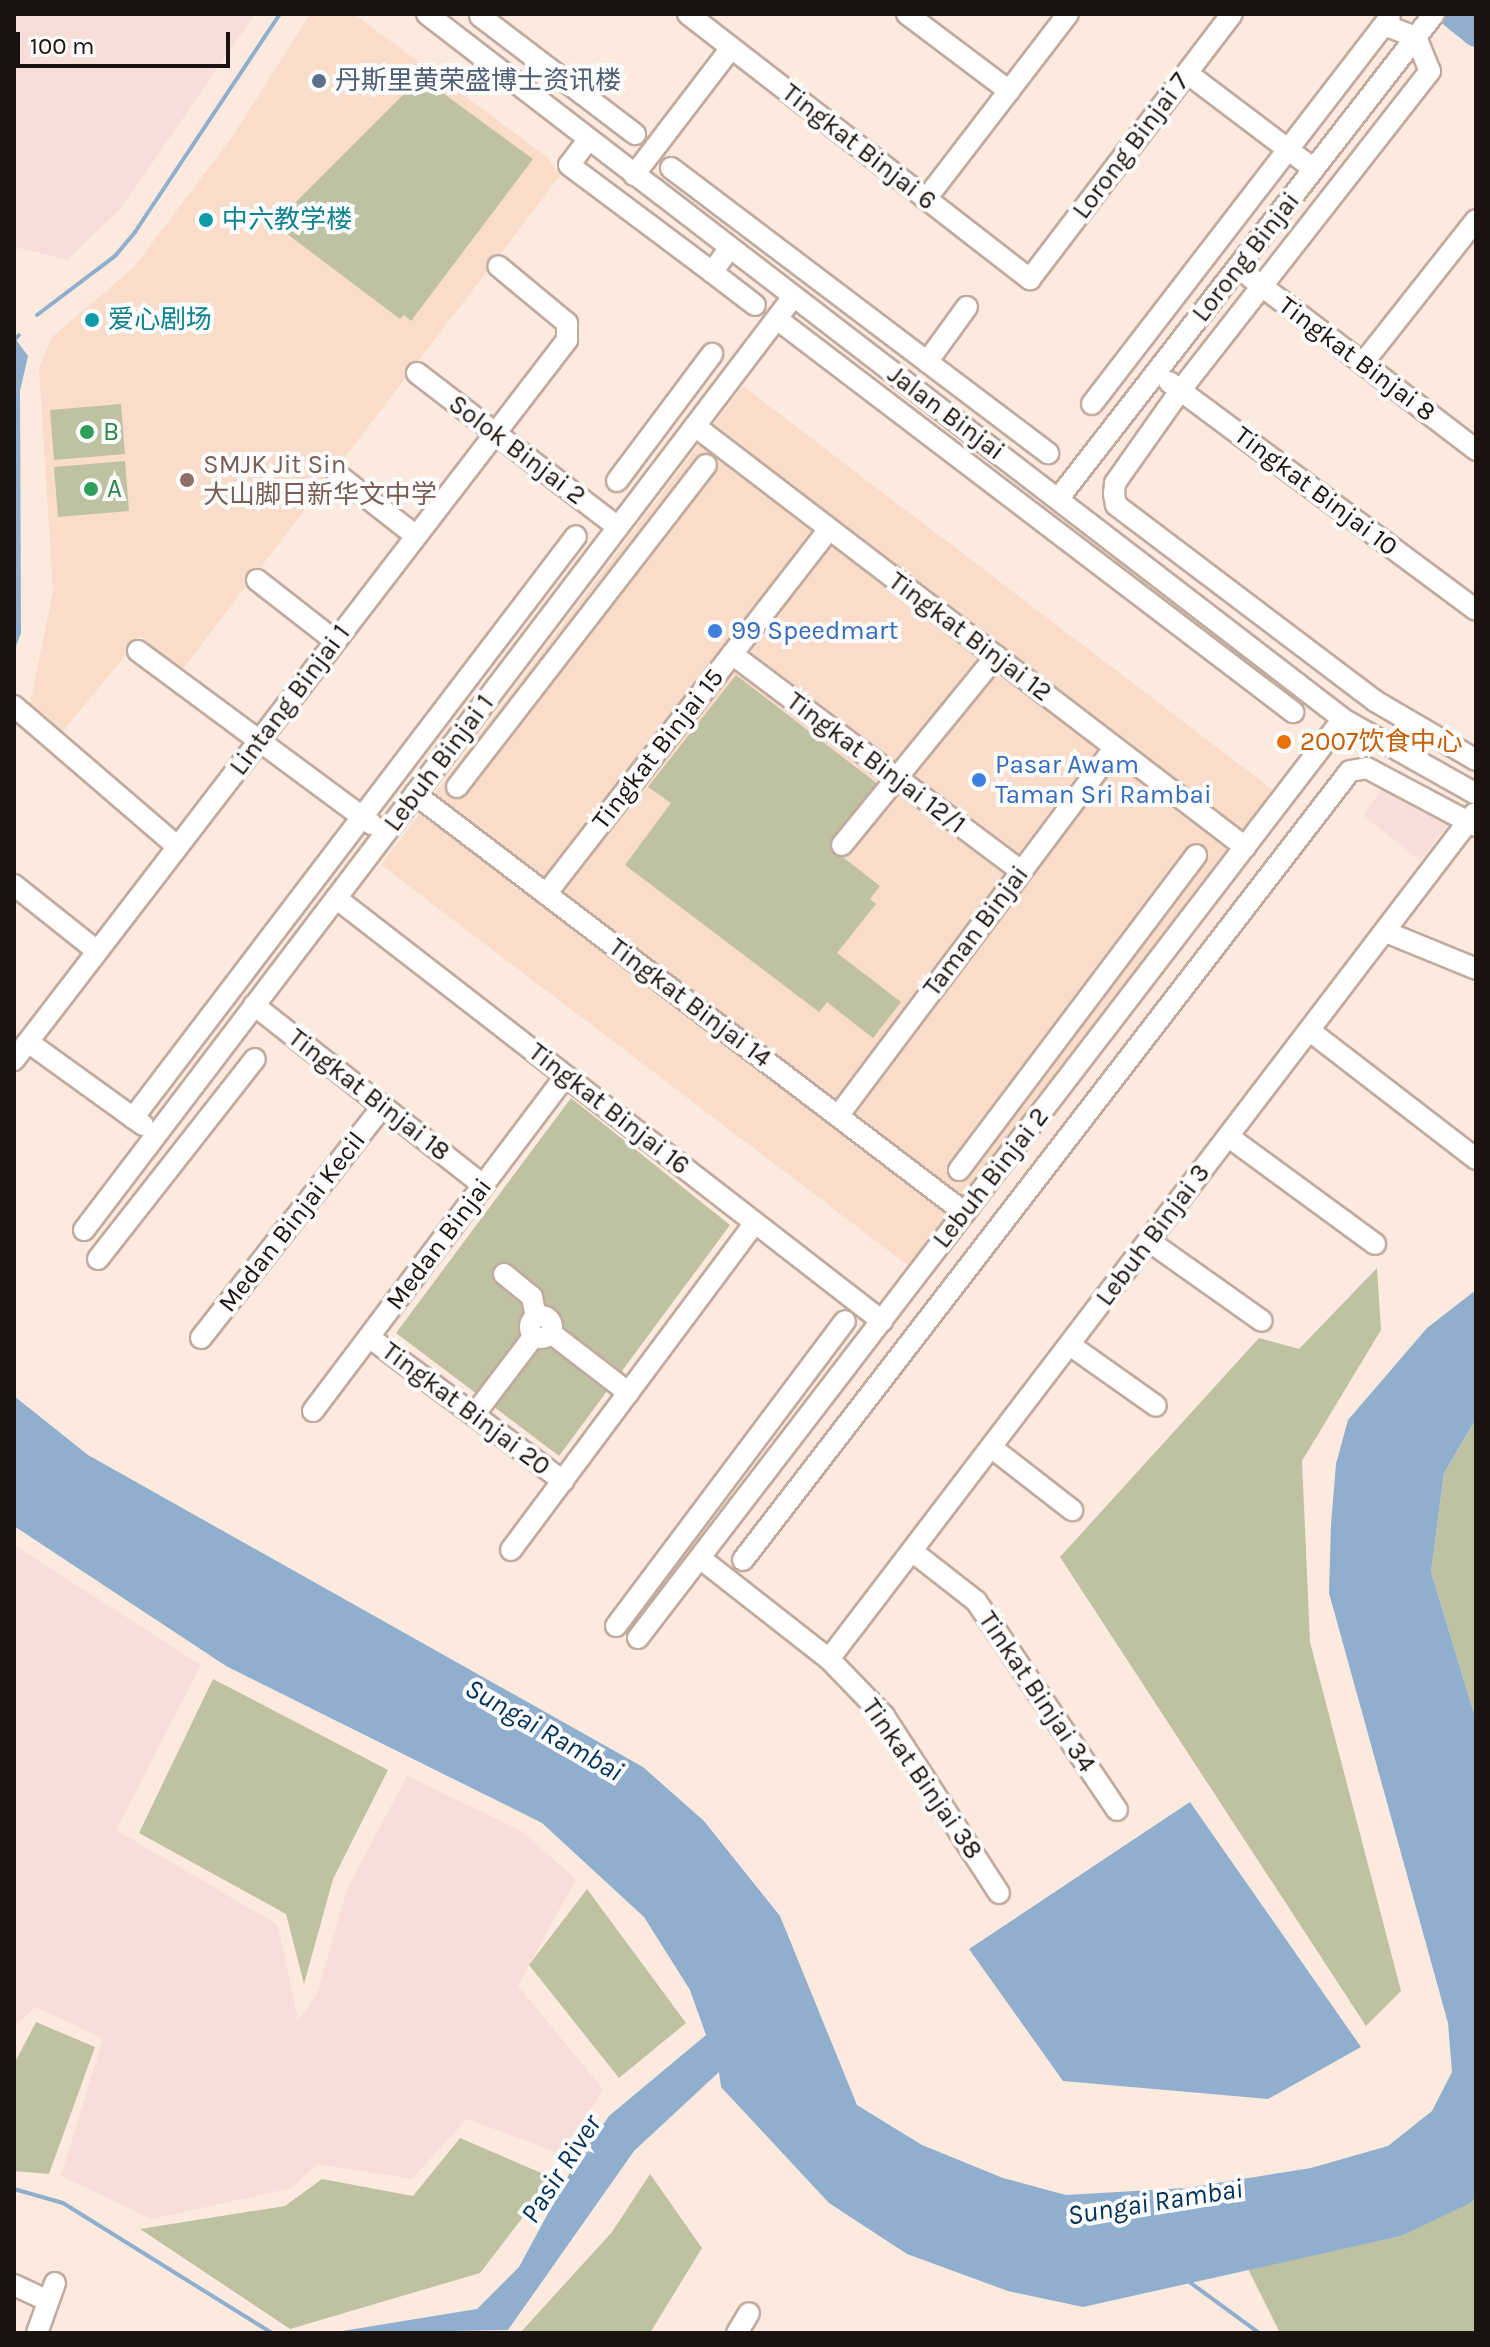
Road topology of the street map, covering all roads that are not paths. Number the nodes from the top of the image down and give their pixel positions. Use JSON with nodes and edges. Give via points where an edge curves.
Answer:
{"nodes":[{"id":1,"x":427,"y":14,"type":"edge"},
{"id":2,"x":688,"y":14,"type":"edge"},
{"id":3,"x":907,"y":14,"type":"edge"},
{"id":4,"x":1068,"y":14,"type":"edge"},
{"id":5,"x":1232,"y":14,"type":"edge"},
{"id":6,"x":480,"y":16,"type":"edge"},
{"id":7,"x":1424,"y":26,"type":"edge"},
{"id":8,"x":731,"y":48,"type":"junction"},
{"id":9,"x":1187,"y":73,"type":"junction"},
{"id":10,"x":1009,"y":91,"type":"junction"},
{"id":11,"x":586,"y":96,"type":"junction"},
{"id":12,"x":565,"y":123,"type":"junction"},
{"id":13,"x":635,"y":134,"type":"dead end"},
{"id":14,"x":588,"y":140,"type":"junction"},
{"id":15,"x":1288,"y":150,"type":"junction"},
{"id":16,"x":671,"y":168,"type":"dead end"},
{"id":17,"x":1314,"y":169,"type":"junction"},
{"id":18,"x":634,"y":175,"type":"junction"},
{"id":19,"x":926,"y":199,"type":"junction"},
{"id":20,"x":723,"y":207,"type":"junction"},
{"id":21,"x":1236,"y":218,"type":"junction"},
{"id":22,"x":1476,"y":220,"type":"edge"},
{"id":23,"x":707,"y":231,"type":"junction"},
{"id":24,"x":1261,"y":237,"type":"junction"},
{"id":25,"x":730,"y":248,"type":"junction"},
{"id":26,"x":498,"y":266,"type":"dead end"},
{"id":27,"x":1238,"y":267,"type":"junction"},
{"id":28,"x":712,"y":272,"type":"junction"},
{"id":29,"x":1030,"y":279,"type":"joint"},
{"id":30,"x":1261,"y":285,"type":"junction"},
{"id":31,"x":793,"y":297,"type":"junction"},
{"id":32,"x":755,"y":305,"type":"dead end"},
{"id":33,"x":967,"y":307,"type":"dead end"},
{"id":34,"x":777,"y":319,"type":"junction"},
{"id":35,"x":1145,"y":335,"type":"junction"},
{"id":36,"x":712,"y":354,"type":"dead end"},
{"id":37,"x":1171,"y":354,"type":"junction"},
{"id":38,"x":927,"y":362,"type":"junction"},
{"id":39,"x":1363,"y":363,"type":"junction"},
{"id":40,"x":886,"y":367,"type":"junction"},
{"id":41,"x":417,"y":373,"type":"dead end"},
{"id":42,"x":1156,"y":373,"type":"junction"},
{"id":43,"x":869,"y":389,"type":"junction"},
{"id":44,"x":1180,"y":391,"type":"junction"},
{"id":45,"x":1092,"y":404,"type":"dead end"},
{"id":46,"x":996,"y":414,"type":"junction"},
{"id":47,"x":695,"y":426,"type":"junction"},
{"id":48,"x":495,"y":433,"type":"junction"},
{"id":49,"x":978,"y":438,"type":"junction"},
{"id":50,"x":1474,"y":444,"type":"edge"},
{"id":51,"x":637,"y":453,"type":"junction"},
{"id":52,"x":1048,"y":453,"type":"dead end"},
{"id":53,"x":706,"y":465,"type":"dead end"},
{"id":54,"x":338,"y":475,"type":"dead end"},
{"id":55,"x":655,"y":478,"type":"junction"},
{"id":56,"x":617,"y":481,"type":"dead end"},
{"id":57,"x":1058,"y":499,"type":"junction"},
{"id":58,"x":675,"y":506,"type":"junction"},
{"id":59,"x":618,"y":527,"type":"junction"},
{"id":60,"x":829,"y":529,"type":"junction"},
{"id":61,"x":416,"y":536,"type":"junction"},
{"id":62,"x":576,"y":536,"type":"dead end"},
{"id":63,"x":1166,"y":542,"type":"junction"},
{"id":64,"x":1147,"y":567,"type":"junction"},
{"id":65,"x":257,"y":580,"type":"dead end"},
{"id":66,"x":1476,"y":610,"type":"edge"},
{"id":67,"x":335,"y":641,"type":"junction"},
{"id":68,"x":138,"y":651,"type":"dead end"},
{"id":69,"x":732,"y":654,"type":"junction"},
{"id":70,"x":996,"y":656,"type":"junction"},
{"id":71,"x":1277,"y":665,"type":"junction"},
{"id":72,"x":1260,"y":688,"type":"junction"},
{"id":73,"x":14,"y":706,"type":"edge"},
{"id":74,"x":1293,"y":712,"type":"dead end"},
{"id":75,"x":1343,"y":719,"type":"junction"},
{"id":76,"x":465,"y":728,"type":"junction"},
{"id":77,"x":1441,"y":739,"type":"junction"},
{"id":78,"x":259,"y":741,"type":"junction"},
{"id":79,"x":489,"y":746,"type":"junction"},
{"id":80,"x":1115,"y":747,"type":"junction"},
{"id":81,"x":1476,"y":760,"type":"edge"},
{"id":82,"x":1426,"y":767,"type":"junction"},
{"id":83,"x":897,"y":778,"type":"junction"},
{"id":84,"x":457,"y":787,"type":"dead end"},
{"id":85,"x":415,"y":794,"type":"junction"},
{"id":86,"x":1476,"y":794,"type":"edge"},
{"id":87,"x":362,"y":817,"type":"junction"},
{"id":88,"x":1473,"y":820,"type":"edge"},
{"id":89,"x":385,"y":833,"type":"junction"},
{"id":90,"x":842,"y":845,"type":"dead end"},
{"id":91,"x":178,"y":847,"type":"junction"},
{"id":92,"x":1245,"y":847,"type":"junction"},
{"id":93,"x":1196,"y":855,"type":"dead end"},
{"id":94,"x":1021,"y":871,"type":"junction"},
{"id":95,"x":14,"y":885,"type":"edge"},
{"id":96,"x":1172,"y":887,"type":"junction"},
{"id":97,"x":546,"y":894,"type":"junction"},
{"id":98,"x":336,"y":898,"type":"junction"},
{"id":99,"x":1198,"y":908,"type":"junction"},
{"id":100,"x":1386,"y":932,"type":"junction"},
{"id":101,"x":97,"y":951,"type":"junction"},
{"id":102,"x":1476,"y":969,"type":"edge"},
{"id":103,"x":254,"y":1005,"type":"junction"},
{"id":104,"x":1310,"y":1031,"type":"junction"},
{"id":105,"x":19,"y":1050,"type":"edge"},
{"id":106,"x":255,"y":1059,"type":"dead end"},
{"id":107,"x":201,"y":1075,"type":"junction"},
{"id":108,"x":565,"y":1076,"type":"junction"},
{"id":109,"x":226,"y":1095,"type":"junction"},
{"id":110,"x":383,"y":1106,"type":"junction"},
{"id":111,"x":838,"y":1116,"type":"junction"},
{"id":112,"x":133,"y":1118,"type":"junction"},
{"id":113,"x":992,"y":1128,"type":"junction"},
{"id":114,"x":156,"y":1134,"type":"junction"},
{"id":115,"x":1229,"y":1137,"type":"junction"},
{"id":116,"x":1015,"y":1147,"type":"junction"},
{"id":117,"x":1476,"y":1159,"type":"edge"},
{"id":118,"x":959,"y":1170,"type":"dead end"},
{"id":119,"x":483,"y":1185,"type":"junction"},
{"id":120,"x":965,"y":1213,"type":"junction"},
{"id":121,"x":755,"y":1223,"type":"junction"},
{"id":122,"x":84,"y":1230,"type":"dead end"},
{"id":123,"x":1149,"y":1241,"type":"junction"},
{"id":124,"x":1375,"y":1244,"type":"dead end"},
{"id":125,"x":98,"y":1259,"type":"dead end"},
{"id":126,"x":504,"y":1274,"type":"dead end"},
{"id":127,"x":845,"y":1321,"type":"dead end"},
{"id":128,"x":882,"y":1321,"type":"junction"},
{"id":129,"x":1262,"y":1321,"type":"dead end"},
{"id":130,"x":540,"y":1328,"type":"junction"},
{"id":131,"x":369,"y":1337,"type":"junction"},
{"id":132,"x":201,"y":1338,"type":"dead end"},
{"id":133,"x":1070,"y":1345,"type":"junction"},
{"id":134,"x":629,"y":1393,"type":"junction"},
{"id":135,"x":1156,"y":1406,"type":"dead end"},
{"id":136,"x":313,"y":1411,"type":"dead end"},
{"id":137,"x":474,"y":1415,"type":"junction"},
{"id":138,"x":991,"y":1447,"type":"junction"},
{"id":139,"x":563,"y":1481,"type":"junction"},
{"id":140,"x":746,"y":1498,"type":"junction"},
{"id":141,"x":1072,"y":1510,"type":"dead end"},
{"id":142,"x":772,"y":1520,"type":"junction"},
{"id":143,"x":511,"y":1550,"type":"dead end"},
{"id":144,"x":912,"y":1551,"type":"junction"},
{"id":145,"x":700,"y":1558,"type":"junction"},
{"id":146,"x":743,"y":1560,"type":"dead end"},
{"id":147,"x":616,"y":1626,"type":"dead end"},
{"id":148,"x":638,"y":1638,"type":"dead end"},
{"id":149,"x":829,"y":1659,"type":"junction"},
{"id":150,"x":1117,"y":1810,"type":"dead end"},
{"id":151,"x":999,"y":1893,"type":"dead end"},
{"id":152,"x":14,"y":2285,"type":"edge"},
{"id":153,"x":749,"y":2313,"type":"dead end"},
{"id":154,"x":37,"y":2333,"type":"edge"},
{"id":155,"x":737,"y":2333,"type":"edge"}],
"edges":[{"from":1,"to":12,"type":"street","name":"Jalan Binjai"},
{"from":2,"to":8,"type":"street","name":"Tingkat Binjai 6"},
{"from":3,"to":10,"type":"street"},
{"from":4,"to":10,"type":"street"},
{"from":5,"to":9,"type":"street","name":"Lorong Binjai 7"},
{"from":6,"to":11,"type":"street"},
{"from":7,"to":15,"type":"street","via":[[1387,21]]},
{"from":7,"to":17,"type":"street","name":"Lorong Binjai"},
{"from":7,"to":30,"type":"street","via":[[1430,71]]},
{"from":8,"to":18,"type":"street"},
{"from":8,"to":19,"type":"street","name":"Tingkat Binjai 6"},
{"from":9,"to":15,"type":"street"},
{"from":9,"to":29,"type":"street","name":"Lorong Binjai 7"},
{"from":10,"to":19,"type":"street"},
{"from":11,"to":12,"type":"street"},
{"from":11,"to":13,"type":"street"},
{"from":12,"to":14,"type":"street","name":"Jalan Binjai"},
{"from":14,"to":18,"type":"street","name":"Jalan Binjai"},
{"from":14,"to":28,"type":"street","via":[[569,165]]},
{"from":15,"to":17,"type":"street"},
{"from":15,"to":21,"type":"street"},
{"from":16,"to":20,"type":"street"},
{"from":17,"to":24,"type":"street","name":"Lorong Binjai"},
{"from":18,"to":23,"type":"street","name":"Jalan Binjai"},
{"from":19,"to":29,"type":"street","name":"Tingkat Binjai 6"},
{"from":20,"to":23,"type":"street"},
{"from":20,"to":38,"type":"street"},
{"from":21,"to":24,"type":"street"},
{"from":21,"to":35,"type":"street"},
{"from":22,"to":39,"type":"street"},
{"from":23,"to":25,"type":"street","name":"Jalan Binjai"},
{"from":24,"to":27,"type":"street","name":"Lorong Binjai"},
{"from":25,"to":28,"type":"street"},
{"from":25,"to":31,"type":"street","name":"Jalan Binjai"},
{"from":26,"to":48,"type":"street","name":"Lintang Binjai 1","via":[[567,323],[567,340]]},
{"from":27,"to":30,"type":"street","name":"Tingkat Binjai 8"},
{"from":27,"to":37,"type":"street","name":"Lorong Binjai"},
{"from":28,"to":32,"type":"street"},
{"from":30,"to":39,"type":"street","name":"Tingkat Binjai 8"},
{"from":30,"to":44,"type":"street"},
{"from":31,"to":34,"type":"street","name":"Lebuh Binjai 1"},
{"from":31,"to":40,"type":"street","name":"Jalan Binjai"},
{"from":33,"to":38,"type":"street"},
{"from":34,"to":43,"type":"street"},
{"from":34,"to":47,"type":"street","name":"Lebuh Binjai 1"},
{"from":35,"to":37,"type":"street"},
{"from":35,"to":45,"type":"street"},
{"from":36,"to":51,"type":"street"},
{"from":37,"to":42,"type":"street","name":"Lorong Binjai"},
{"from":38,"to":46,"type":"street"},
{"from":39,"to":50,"type":"street","name":"Tingkat Binjai 8"},
{"from":40,"to":43,"type":"street"},
{"from":40,"to":49,"type":"street","name":"Jalan Binjai"},
{"from":41,"to":48,"type":"street","name":"Solok Binjai 2"},
{"from":42,"to":44,"type":"street","name":"Tingkat Binjai 10"},
{"from":42,"to":57,"type":"street","name":"Lorong Binjai"},
{"from":43,"to":72,"type":"street"},
{"from":44,"to":63,"type":"street","via":[[1115,483],[1116,505]]},
{"from":44,"to":66,"type":"street","name":"Tingkat Binjai 10"},
{"from":46,"to":49,"type":"street"},
{"from":46,"to":52,"type":"street"},
{"from":47,"to":55,"type":"street","name":"Lebuh Binjai 1"},
{"from":47,"to":60,"type":"street","name":"Tingkat Binjai 12"},
{"from":48,"to":59,"type":"street","name":"Solok Binjai 2"},
{"from":48,"to":61,"type":"street","name":"Lintang Binjai 1"},
{"from":49,"to":57,"type":"street","name":"Jalan Binjai"},
{"from":51,"to":55,"type":"street"},
{"from":51,"to":56,"type":"street"},
{"from":53,"to":58,"type":"street"},
{"from":54,"to":61,"type":"street"},
{"from":55,"to":58,"type":"street"},
{"from":55,"to":59,"type":"street","name":"Lebuh Binjai 1"},
{"from":57,"to":64,"type":"street","name":"Jalan Binjai"},
{"from":58,"to":79,"type":"street"},
{"from":59,"to":76,"type":"street","name":"Lebuh Binjai 1"},
{"from":60,"to":69,"type":"street","name":"Tingkat Binjai 15"},
{"from":60,"to":70,"type":"street","name":"Tingkat Binjai 12"},
{"from":61,"to":67,"type":"street","name":"Lintang Binjai 1"},
{"from":62,"to":87,"type":"street","name":"Lebuh Binjai 1"},
{"from":63,"to":64,"type":"street"},
{"from":63,"to":77,"type":"street","via":[[1375,701]]},
{"from":64,"to":71,"type":"street","name":"Jalan Binjai"},
{"from":65,"to":67,"type":"street"},
{"from":67,"to":78,"type":"street","name":"Lintang Binjai 1"},
{"from":68,"to":78,"type":"street"},
{"from":69,"to":83,"type":"street","name":"Tingkat Binjai 12/1"},
{"from":69,"to":97,"type":"street","name":"Tingkat Binjai 15"},
{"from":70,"to":80,"type":"street","name":"Tingkat Binjai 12"},
{"from":70,"to":83,"type":"street"},
{"from":71,"to":72,"type":"street"},
{"from":71,"to":75,"type":"street","name":"Jalan Binjai"},
{"from":72,"to":74,"type":"street"},
{"from":73,"to":91,"type":"street"},
{"from":75,"to":82,"type":"street","name":"Jalan Binjai"},
{"from":75,"to":92,"type":"street","name":"Lebuh Binjai 2"},
{"from":76,"to":79,"type":"street"},
{"from":76,"to":85,"type":"street","name":"Lebuh Binjai 1"},
{"from":77,"to":81,"type":"street"},
{"from":77,"to":82,"type":"street"},
{"from":78,"to":87,"type":"street"},
{"from":78,"to":91,"type":"street","name":"Lintang Binjai 1"},
{"from":79,"to":84,"type":"street"},
{"from":80,"to":92,"type":"street","name":"Tingkat Binjai 12"},
{"from":80,"to":94,"type":"street","name":"Taman Binjai"},
{"from":82,"to":86,"type":"street","name":"Jalan Binjai"},
{"from":83,"to":90,"type":"street"},
{"from":83,"to":94,"type":"street","name":"Tingkat Binjai 12/1"},
{"from":85,"to":89,"type":"street","name":"Lebuh Binjai 1"},
{"from":85,"to":97,"type":"street","name":"Tingkat Binjai 14"},
{"from":87,"to":89,"type":"street"},
{"from":87,"to":112,"type":"street","name":"Lebuh Binjai 1"},
{"from":88,"to":100,"type":"street","name":"Lebuh Binjai 3"},
{"from":88,"to":142,"type":"street","name":"Lebuh Binjai 2","via":[[1367,768],[1350,771]]},
{"from":89,"to":98,"type":"street","name":"Lebuh Binjai 1"},
{"from":91,"to":101,"type":"street","name":"Lintang Binjai 1"},
{"from":92,"to":99,"type":"street","name":"Lebuh Binjai 2"},
{"from":93,"to":96,"type":"street"},
{"from":94,"to":111,"type":"street","name":"Taman Binjai"},
{"from":95,"to":101,"type":"street"},
{"from":96,"to":99,"type":"street"},
{"from":96,"to":113,"type":"street"},
{"from":97,"to":111,"type":"street","name":"Tingkat Binjai 14"},
{"from":98,"to":103,"type":"street","name":"Lebuh Binjai 1"},
{"from":98,"to":108,"type":"street","name":"Tingkat Binjai 16"},
{"from":99,"to":116,"type":"street","name":"Lebuh Binjai 2"},
{"from":100,"to":102,"type":"street"},
{"from":100,"to":104,"type":"street","name":"Lebuh Binjai 3"},
{"from":101,"to":105,"type":"street","name":"Lintang Binjai 1"},
{"from":103,"to":107,"type":"street","name":"Lebuh Binjai 1"},
{"from":103,"to":110,"type":"street","name":"Tingkat Binjai 18"},
{"from":104,"to":115,"type":"street","name":"Lebuh Binjai 3"},
{"from":104,"to":117,"type":"street"},
{"from":105,"to":112,"type":"street"},
{"from":106,"to":109,"type":"street"},
{"from":107,"to":109,"type":"street"},
{"from":107,"to":114,"type":"street","name":"Lebuh Binjai 1"},
{"from":108,"to":119,"type":"street","name":"Medan Binjai"},
{"from":108,"to":121,"type":"street","name":"Tingkat Binjai 16"},
{"from":109,"to":125,"type":"street"},
{"from":110,"to":119,"type":"street","name":"Tingkat Binjai 18"},
{"from":110,"to":132,"type":"street","name":"Medan Binjai Kecil"},
{"from":111,"to":120,"type":"street","name":"Tingkat Binjai 14"},
{"from":112,"to":114,"type":"street"},
{"from":113,"to":116,"type":"street"},
{"from":113,"to":118,"type":"street"},
{"from":114,"to":122,"type":"street","name":"Lebuh Binjai 1"},
{"from":115,"to":123,"type":"street","name":"Lebuh Binjai 3"},
{"from":115,"to":124,"type":"street"},
{"from":116,"to":120,"type":"street","name":"Lebuh Binjai 2"},
{"from":119,"to":131,"type":"street","name":"Medan Binjai"},
{"from":120,"to":128,"type":"street","name":"Lebuh Binjai 2"},
{"from":121,"to":128,"type":"street","name":"Tingkat Binjai 16"},
{"from":121,"to":134,"type":"street"},
{"from":123,"to":129,"type":"street"},
{"from":123,"to":133,"type":"street","name":"Lebuh Binjai 3"},
{"from":126,"to":130,"type":"street","via":[[532,1297]]},
{"from":127,"to":147,"type":"street"},
{"from":128,"to":140,"type":"street","name":"Lebuh Binjai 2"},
{"from":130,"to":134,"type":"street"},
{"from":130,"to":137,"type":"street"},
{"from":131,"to":136,"type":"street","name":"Medan Binjai"},
{"from":131,"to":137,"type":"street","name":"Tingkat Binjai 20"},
{"from":133,"to":135,"type":"street"},
{"from":133,"to":138,"type":"street","name":"Lebuh Binjai 3"},
{"from":134,"to":139,"type":"street"},
{"from":137,"to":139,"type":"street","name":"Tingkat Binjai 20"},
{"from":138,"to":141,"type":"street"},
{"from":138,"to":144,"type":"street","name":"Lebuh Binjai 3"},
{"from":139,"to":143,"type":"street"},
{"from":140,"to":142,"type":"street"},
{"from":140,"to":145,"type":"street","name":"Lebuh Binjai 2"},
{"from":142,"to":146,"type":"street","name":"Lebuh Binjai 2"},
{"from":144,"to":149,"type":"street","name":"Lebuh Binjai 3"},
{"from":144,"to":150,"type":"street","name":"Tinkat Binjai 34","via":[[976,1601]]},
{"from":145,"to":148,"type":"street","name":"Lebuh Binjai 2"},
{"from":145,"to":149,"type":"street","name":"Tinkat Binjai 38"},
{"from":149,"to":151,"type":"street","name":"Tinkat Binjai 38","via":[[884,1716]]},
{"from":152,"to":154,"type":"street","via":[[52,2292]]},
{"from":153,"to":155,"type":"street"}]}
